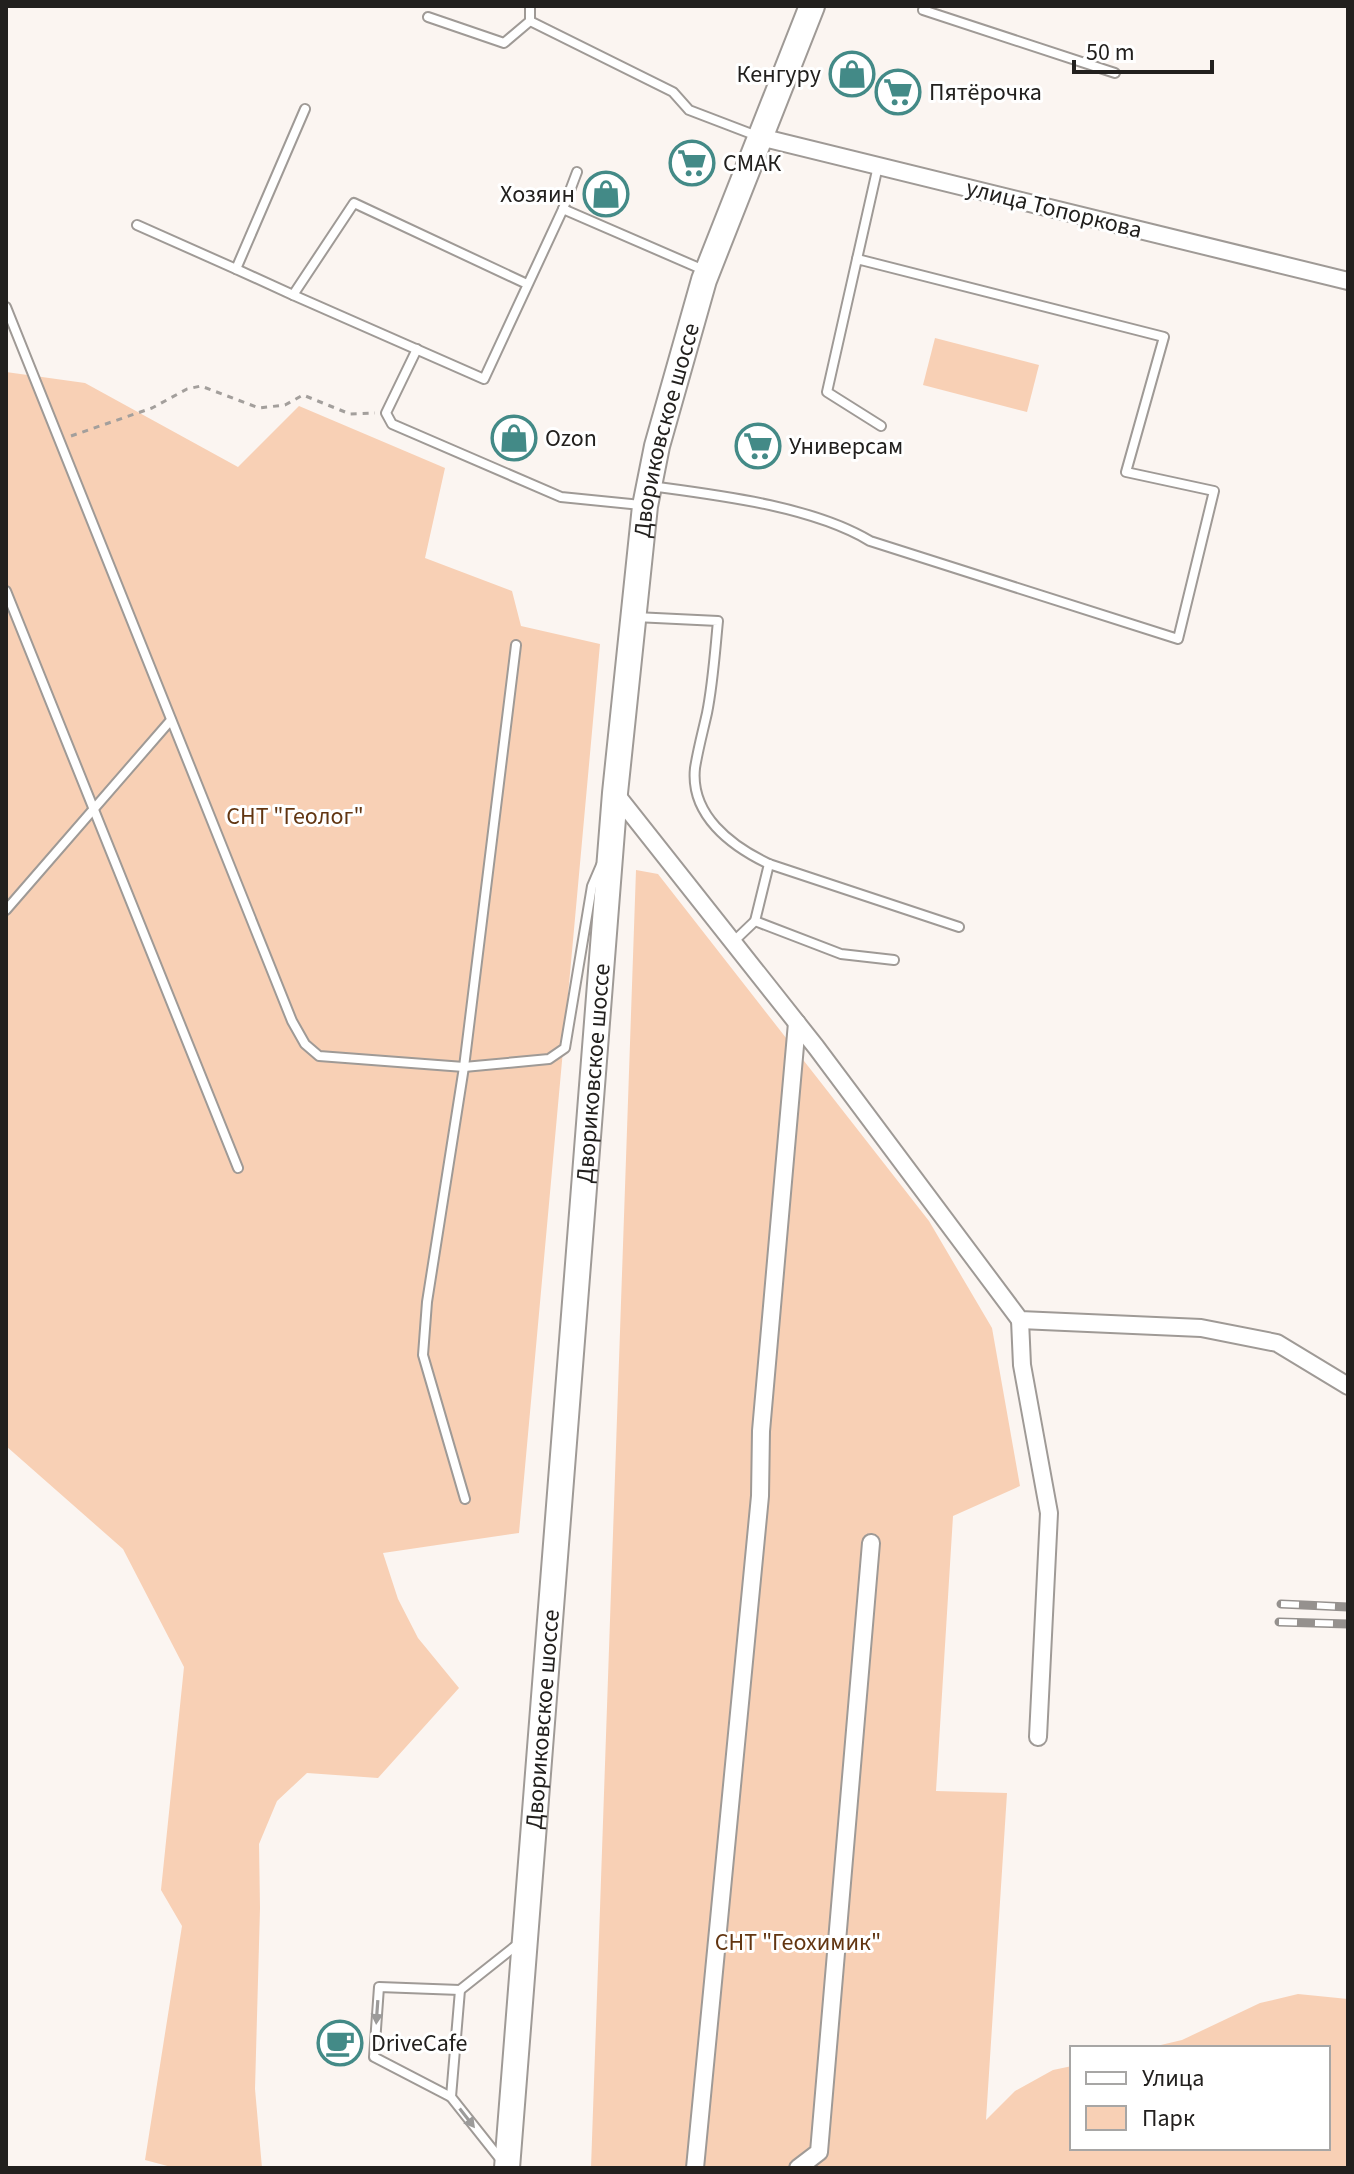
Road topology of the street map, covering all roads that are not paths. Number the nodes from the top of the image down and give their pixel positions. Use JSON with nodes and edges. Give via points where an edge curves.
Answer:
{"nodes":[{"id":1,"x":530,"y":6,"type":"edge"},
{"id":2,"x":812,"y":6,"type":"edge"},
{"id":3,"x":921,"y":7,"type":"edge"},
{"id":4,"x":428,"y":17,"type":"dead end"},
{"id":5,"x":530,"y":21,"type":"junction"},
{"id":6,"x":1115,"y":73,"type":"dead end"},
{"id":7,"x":305,"y":109,"type":"dead end"},
{"id":8,"x":760,"y":137,"type":"junction"},
{"id":9,"x":878,"y":166,"type":"junction"},
{"id":10,"x":577,"y":172,"type":"dead end"},
{"id":11,"x":563,"y":209,"type":"junction"},
{"id":12,"x":137,"y":225,"type":"dead end"},
{"id":13,"x":857,"y":259,"type":"junction"},
{"id":14,"x":236,"y":269,"type":"junction"},
{"id":15,"x":707,"y":272,"type":"junction"},
{"id":16,"x":1348,"y":281,"type":"edge"},
{"id":17,"x":527,"y":284,"type":"junction"},
{"id":18,"x":293,"y":295,"type":"junction"},
{"id":19,"x":6,"y":307,"type":"edge"},
{"id":20,"x":417,"y":349,"type":"junction"},
{"id":21,"x":881,"y":426,"type":"dead end"},
{"id":22,"x":647,"y":496,"type":"junction"},
{"id":23,"x":6,"y":591,"type":"edge"},
{"id":24,"x":632,"y":617,"type":"junction"},
{"id":25,"x":516,"y":645,"type":"dead end"},
{"id":26,"x":171,"y":720,"type":"junction"},
{"id":27,"x":615,"y":793,"type":"junction"},
{"id":28,"x":95,"y":808,"type":"junction"},
{"id":29,"x":612,"y":840,"type":"junction"},
{"id":30,"x":769,"y":864,"type":"junction"},
{"id":31,"x":6,"y":910,"type":"edge"},
{"id":32,"x":755,"y":921,"type":"junction"},
{"id":33,"x":959,"y":927,"type":"dead end"},
{"id":34,"x":733,"y":942,"type":"junction"},
{"id":35,"x":894,"y":960,"type":"dead end"},
{"id":36,"x":797,"y":1023,"type":"junction"},
{"id":37,"x":464,"y":1067,"type":"junction"},
{"id":38,"x":238,"y":1168,"type":"dead end"},
{"id":39,"x":1020,"y":1320,"type":"junction"},
{"id":40,"x":1348,"y":1386,"type":"edge"},
{"id":41,"x":465,"y":1499,"type":"dead end"},
{"id":42,"x":871,"y":1543,"type":"dead end"},
{"id":43,"x":1038,"y":1737,"type":"dead end"},
{"id":44,"x":525,"y":1938,"type":"junction"},
{"id":45,"x":460,"y":1990,"type":"junction"},
{"id":46,"x":451,"y":2097,"type":"junction"},
{"id":47,"x":507,"y":2168,"type":"edge"},
{"id":48,"x":695,"y":2168,"type":"edge"},
{"id":49,"x":798,"y":2168,"type":"edge"}],
"edges":[{"from":1,"to":5,"type":"lane"},
{"from":2,"to":8,"type":"main road","name":"Двориковское шоссе"},
{"from":3,"to":6,"type":"lane"},
{"from":4,"to":5,"type":"lane","via":[[504,43]]},
{"from":5,"to":8,"type":"lane","via":[[673,92],[689,110]]},
{"from":7,"to":14,"type":"lane"},
{"from":8,"to":9,"type":"street","name":"улица Топоркова"},
{"from":8,"to":15,"type":"main road","name":"Двориковское шоссе"},
{"from":9,"to":13,"type":"lane"},
{"from":9,"to":16,"type":"street","name":"улица Топоркова"},
{"from":10,"to":11,"type":"lane"},
{"from":11,"to":15,"type":"lane"},
{"from":11,"to":17,"type":"lane"},
{"from":12,"to":14,"type":"lane"},
{"from":13,"to":21,"type":"lane","via":[[827,392]]},
{"from":13,"to":22,"type":"lane","via":[[1164,337],[1126,472],[1214,491],[1178,639],[870,541],[847,527],[738,498]]},
{"from":14,"to":18,"type":"lane"},
{"from":15,"to":22,"type":"main road","name":"Двориковское шоссе"},
{"from":17,"to":18,"type":"lane","via":[[354,203]]},
{"from":17,"to":20,"type":"lane","via":[[484,379]]},
{"from":18,"to":20,"type":"lane"},
{"from":19,"to":26,"type":"lane"},
{"from":20,"to":22,"type":"lane","via":[[386,413],[392,424],[561,497]]},
{"from":22,"to":24,"type":"main road","name":"Двориковское шоссе"},
{"from":23,"to":28,"type":"lane"},
{"from":24,"to":27,"type":"main road","name":"Двориковское шоссе"},
{"from":24,"to":30,"type":"lane","via":[[718,621],[696,789],[700,804],[725,837]]},
{"from":25,"to":37,"type":"lane"},
{"from":26,"to":28,"type":"lane"},
{"from":26,"to":37,"type":"lane","via":[[305,1044],[319,1056]]},
{"from":27,"to":29,"type":"main road","name":"Двориковское шоссе"},
{"from":27,"to":34,"type":"street"},
{"from":28,"to":31,"type":"lane"},
{"from":28,"to":38,"type":"lane"},
{"from":29,"to":37,"type":"lane","via":[[592,886],[565,1048],[549,1059]]},
{"from":29,"to":44,"type":"main road","name":"Двориковское шоссе"},
{"from":30,"to":32,"type":"lane"},
{"from":30,"to":33,"type":"lane"},
{"from":32,"to":34,"type":"lane"},
{"from":32,"to":35,"type":"lane","via":[[841,954]]},
{"from":34,"to":36,"type":"street"},
{"from":36,"to":39,"type":"street"},
{"from":36,"to":48,"type":"street","via":[[761,1431],[760,1496]]},
{"from":37,"to":41,"type":"lane","via":[[423,1355]]},
{"from":39,"to":40,"type":"street","via":[[1201,1328],[1277,1343]]},
{"from":39,"to":43,"type":"street","via":[[1022,1365],[1049,1513]]},
{"from":42,"to":49,"type":"street","via":[[819,2152]]},
{"from":44,"to":45,"type":"lane"},
{"from":44,"to":47,"type":"main road","name":"Двориковское шоссе"},
{"from":45,"to":46,"type":"lane"},
{"from":45,"to":46,"type":"lane","one_way":true,"via":[[379,1987],[374,2057]]},
{"from":46,"to":47,"type":"lane","one_way":true}]}
